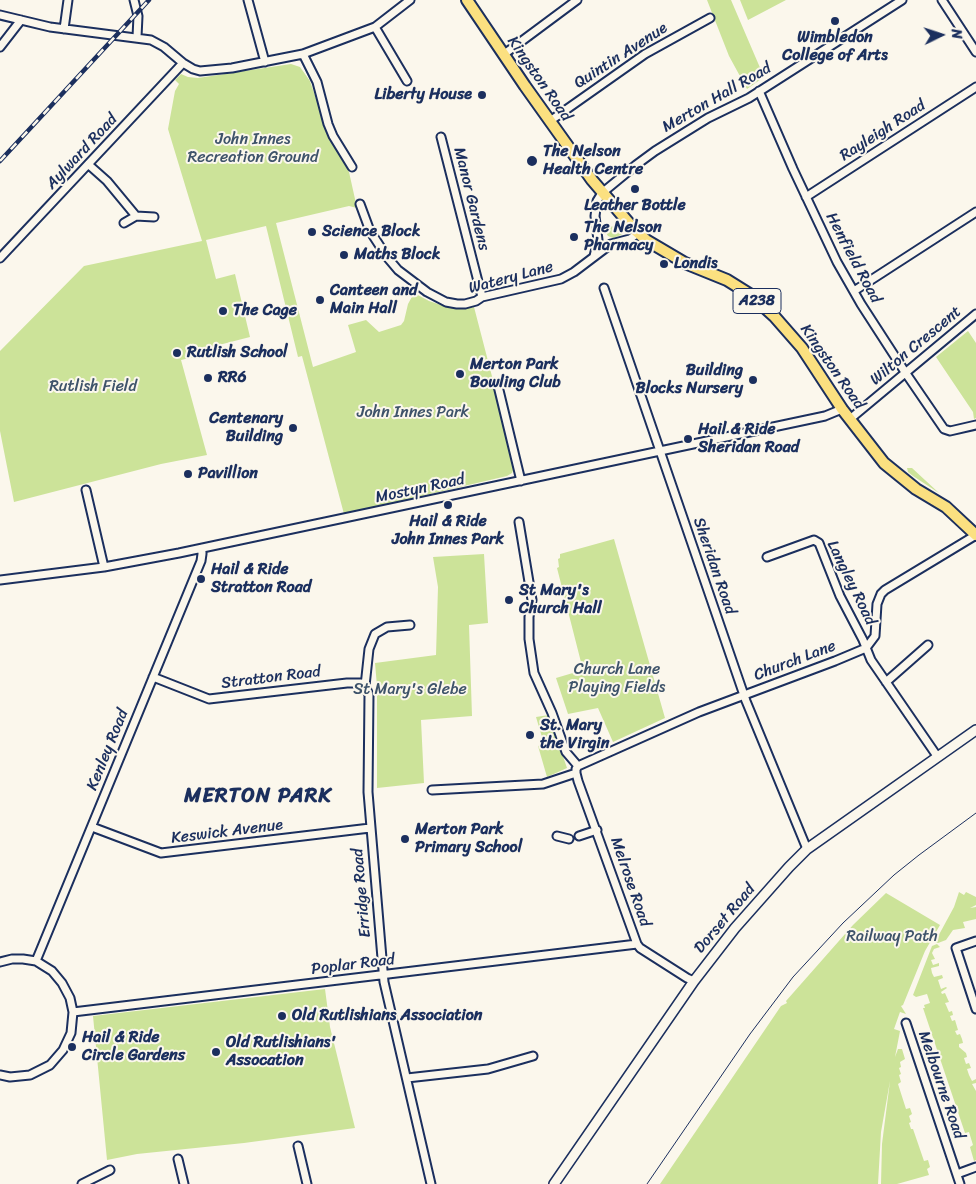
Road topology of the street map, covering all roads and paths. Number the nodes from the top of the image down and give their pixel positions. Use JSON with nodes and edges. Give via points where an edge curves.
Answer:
{"nodes":[{"id":1,"x":68,"y":0,"type":"edge"},
{"id":2,"x":134,"y":0,"type":"edge"},
{"id":3,"x":248,"y":0,"type":"edge"},
{"id":4,"x":410,"y":0,"type":"edge"},
{"id":5,"x":467,"y":0,"type":"edge"},
{"id":6,"x":577,"y":0,"type":"edge"},
{"id":7,"x":902,"y":0,"type":"edge"},
{"id":8,"x":942,"y":0,"type":"edge"},
{"id":9,"x":0,"y":15,"type":"edge"},
{"id":10,"x":710,"y":18,"type":"dead end"},
{"id":11,"x":21,"y":20,"type":"junction"},
{"id":12,"x":375,"y":27,"type":"junction"},
{"id":13,"x":64,"y":29,"type":"junction"},
{"id":14,"x":137,"y":37,"type":"junction"},
{"id":15,"x":0,"y":47,"type":"edge"},
{"id":16,"x":976,"y":52,"type":"edge"},
{"id":17,"x":303,"y":54,"type":"junction"},
{"id":18,"x":503,"y":55,"type":"junction"},
{"id":19,"x":265,"y":62,"type":"junction"},
{"id":20,"x":183,"y":63,"type":"junction"},
{"id":21,"x":406,"y":81,"type":"dead end"},
{"id":22,"x":976,"y":88,"type":"edge"},
{"id":23,"x":759,"y":91,"type":"junction"},
{"id":24,"x":550,"y":122,"type":"junction"},
{"id":25,"x":441,"y":137,"type":"dead end"},
{"id":26,"x":89,"y":165,"type":"junction"},
{"id":27,"x":352,"y":167,"type":"dead end"},
{"id":28,"x":602,"y":193,"type":"junction"},
{"id":29,"x":806,"y":197,"type":"junction"},
{"id":30,"x":360,"y":204,"type":"dead end"},
{"id":31,"x":976,"y":212,"type":"edge"},
{"id":32,"x":136,"y":216,"type":"junction"},
{"id":33,"x":154,"y":217,"type":"dead end"},
{"id":34,"x":124,"y":223,"type":"dead end"},
{"id":35,"x":638,"y":233,"type":"junction"},
{"id":36,"x":598,"y":234,"type":"junction"},
{"id":37,"x":611,"y":244,"type":"junction"},
{"id":38,"x":594,"y":256,"type":"junction"},
{"id":39,"x":0,"y":258,"type":"edge"},
{"id":40,"x":604,"y":288,"type":"dead end"},
{"id":41,"x":854,"y":291,"type":"junction"},
{"id":42,"x":482,"y":297,"type":"junction"},
{"id":43,"x":976,"y":314,"type":"edge"},
{"id":44,"x":905,"y":372,"type":"junction"},
{"id":45,"x":498,"y":386,"type":"dead end"},
{"id":46,"x":842,"y":409,"type":"junction"},
{"id":47,"x":850,"y":419,"type":"junction"},
{"id":48,"x":976,"y":425,"type":"edge"},
{"id":49,"x":660,"y":452,"type":"junction"},
{"id":50,"x":521,"y":481,"type":"junction"},
{"id":51,"x":86,"y":490,"type":"dead end"},
{"id":52,"x":519,"y":522,"type":"dead end"},
{"id":53,"x":976,"y":535,"type":"edge"},
{"id":54,"x":202,"y":548,"type":"junction"},
{"id":55,"x":767,"y":557,"type":"dead end"},
{"id":56,"x":104,"y":567,"type":"junction"},
{"id":57,"x":0,"y":580,"type":"edge"},
{"id":58,"x":410,"y":625,"type":"dead end"},
{"id":59,"x":928,"y":645,"type":"dead end"},
{"id":60,"x":866,"y":648,"type":"junction"},
{"id":61,"x":153,"y":677,"type":"junction"},
{"id":62,"x":886,"y":682,"type":"junction"},
{"id":63,"x":365,"y":686,"type":"junction"},
{"id":64,"x":744,"y":696,"type":"junction"},
{"id":65,"x":976,"y":730,"type":"edge"},
{"id":66,"x":937,"y":756,"type":"junction"},
{"id":67,"x":577,"y":770,"type":"junction"},
{"id":68,"x":432,"y":790,"type":"dead end"},
{"id":69,"x":92,"y":826,"type":"junction"},
{"id":70,"x":370,"y":828,"type":"junction"},
{"id":71,"x":597,"y":830,"type":"junction"},
{"id":72,"x":558,"y":836,"type":"dead end"},
{"id":73,"x":579,"y":836,"type":"dead end"},
{"id":74,"x":569,"y":839,"type":"dead end"},
{"id":75,"x":807,"y":849,"type":"junction"},
{"id":76,"x":976,"y":941,"type":"edge"},
{"id":77,"x":637,"y":944,"type":"junction"},
{"id":78,"x":0,"y":962,"type":"edge"},
{"id":79,"x":36,"y":962,"type":"junction"},
{"id":80,"x":384,"y":975,"type":"junction"},
{"id":81,"x":694,"y":980,"type":"junction"},
{"id":82,"x":976,"y":1010,"type":"edge"},
{"id":83,"x":73,"y":1012,"type":"junction"},
{"id":84,"x":906,"y":1023,"type":"dead end"},
{"id":85,"x":533,"y":1056,"type":"dead end"},
{"id":86,"x":0,"y":1075,"type":"edge"},
{"id":87,"x":407,"y":1078,"type":"junction"},
{"id":88,"x":298,"y":1146,"type":"dead end"},
{"id":89,"x":178,"y":1159,"type":"dead end"},
{"id":90,"x":976,"y":1167,"type":"edge"},
{"id":91,"x":110,"y":1170,"type":"dead end"},
{"id":92,"x":957,"y":1174,"type":"junction"},
{"id":93,"x":82,"y":1184,"type":"edge"},
{"id":94,"x":184,"y":1184,"type":"edge"},
{"id":95,"x":307,"y":1184,"type":"edge"},
{"id":96,"x":431,"y":1184,"type":"edge"},
{"id":97,"x":554,"y":1184,"type":"edge"},
{"id":98,"x":960,"y":1184,"type":"edge"}],
"edges":[{"from":1,"to":13,"type":"street"},
{"from":2,"to":14,"type":"street","via":[[138,16]]},
{"from":3,"to":19,"type":"street"},
{"from":4,"to":12,"type":"street"},
{"from":5,"to":18,"type":"main road","name":"Kingston Road","number":"A238"},
{"from":6,"to":18,"type":"street"},
{"from":7,"to":23,"type":"street","name":"Merton Hall Road"},
{"from":8,"to":16,"type":"street"},
{"from":9,"to":11,"type":"street"},
{"from":10,"to":24,"type":"street","name":"Quintin Avenue","via":[[645,54]]},
{"from":11,"to":13,"type":"street"},
{"from":11,"to":15,"type":"street"},
{"from":12,"to":17,"type":"street"},
{"from":12,"to":21,"type":"street"},
{"from":13,"to":14,"type":"street"},
{"from":14,"to":20,"type":"street","via":[[158,42]]},
{"from":17,"to":19,"type":"street"},
{"from":17,"to":27,"type":"street","via":[[317,82],[333,136]]},
{"from":18,"to":24,"type":"main road","name":"Kingston Road","number":"A238"},
{"from":19,"to":20,"type":"street","via":[[200,71]]},
{"from":20,"to":26,"type":"street","name":"Aylward Road"},
{"from":22,"to":29,"type":"street","name":"Rayleigh Road"},
{"from":23,"to":28,"type":"street","name":"Merton Hall Road","via":[[654,151]]},
{"from":23,"to":29,"type":"street","name":"Henfield Road"},
{"from":24,"to":28,"type":"main road","name":"Kingston Road","number":"A238"},
{"from":25,"to":42,"type":"street","name":"Manor Gardens"},
{"from":26,"to":32,"type":"street"},
{"from":26,"to":39,"type":"street","name":"Aylward Road"},
{"from":28,"to":35,"type":"main road","name":"Kingston Road","number":"A238"},
{"from":28,"to":36,"type":"street","via":[[595,208]]},
{"from":29,"to":41,"type":"street","name":"Henfield Road"},
{"from":30,"to":42,"type":"street","name":"Watery Lane","via":[[376,242],[406,278],[446,302],[465,304]]},
{"from":31,"to":41,"type":"street"},
{"from":32,"to":33,"type":"street"},
{"from":32,"to":34,"type":"street"},
{"from":35,"to":37,"type":"street","name":"Watery Lane"},
{"from":35,"to":46,"type":"main road","name":"Kingston Road","number":"A238","via":[[685,263],[726,280],[750,295],[799,344]]},
{"from":36,"to":37,"type":"street"},
{"from":36,"to":38,"type":"street"},
{"from":37,"to":38,"type":"street","name":"Watery Lane"},
{"from":38,"to":42,"type":"street","name":"Watery Lane","via":[[568,276]]},
{"from":40,"to":49,"type":"street","name":"Sheridan Road"},
{"from":41,"to":44,"type":"street","name":"Henfield Road"},
{"from":43,"to":44,"type":"street","name":"Wilton Crescent"},
{"from":44,"to":47,"type":"street","name":"Wilton Crescent"},
{"from":44,"to":48,"type":"street","name":"Henfield Road","via":[[942,427],[950,432]]},
{"from":45,"to":50,"type":"street"},
{"from":46,"to":47,"type":"main road","name":"Kingston Road","number":"A238"},
{"from":46,"to":49,"type":"street","name":"Mostyn Road","via":[[826,416]]},
{"from":47,"to":53,"type":"main road","name":"Kingston Road","number":"A238","via":[[890,469],[946,507]]},
{"from":49,"to":50,"type":"street","name":"Mostyn Road"},
{"from":49,"to":64,"type":"street","name":"Sheridan Road"},
{"from":50,"to":54,"type":"street","name":"Mostyn Road"},
{"from":51,"to":56,"type":"street"},
{"from":52,"to":67,"type":"street","name":"Melrose Road","via":[[532,600],[528,639],[531,671]]},
{"from":53,"to":60,"type":"street","via":[[881,594],[875,636]]},
{"from":54,"to":56,"type":"street","name":"Mostyn Road"},
{"from":54,"to":61,"type":"street","name":"Kenley Road","via":[[201,561]]},
{"from":55,"to":60,"type":"street","name":"Langley Road","via":[[814,540],[819,543]]},
{"from":56,"to":57,"type":"street","name":"Mostyn Road"},
{"from":58,"to":63,"type":"street","name":"Erridge Road","via":[[387,627],[375,634],[368,649]]},
{"from":59,"to":62,"type":"street"},
{"from":60,"to":62,"type":"street","name":"Langley Road"},
{"from":60,"to":64,"type":"street","name":"Church Lane"},
{"from":61,"to":63,"type":"street","name":"Stratton Road","via":[[209,699],[348,682]]},
{"from":61,"to":69,"type":"street","name":"Kenley Road"},
{"from":62,"to":66,"type":"street","name":"Langley Road"},
{"from":63,"to":70,"type":"street","name":"Erridge Road","via":[[369,695]]},
{"from":64,"to":67,"type":"street","name":"Church Lane","via":[[699,712]]},
{"from":64,"to":75,"type":"street","name":"Sheridan Road"},
{"from":65,"to":66,"type":"main road","name":"Dorset Road"},
{"from":66,"to":75,"type":"main road","name":"Dorset Road"},
{"from":67,"to":68,"type":"street","name":"Church Lane","via":[[543,784]]},
{"from":67,"to":71,"type":"street","name":"Melrose Road"},
{"from":69,"to":70,"type":"street","name":"Keswick Avenue","via":[[162,853]]},
{"from":69,"to":79,"type":"street","name":"Kenley Road"},
{"from":70,"to":80,"type":"street","name":"Erridge Road"},
{"from":71,"to":73,"type":"street"},
{"from":71,"to":77,"type":"street","name":"Melrose Road"},
{"from":72,"to":74,"type":"street"},
{"from":75,"to":81,"type":"main road","name":"Dorset Road","via":[[735,928]]},
{"from":76,"to":82,"type":"street","via":[[956,948]]},
{"from":77,"to":80,"type":"street","name":"Poplar Road"},
{"from":77,"to":81,"type":"street","name":"Melrose Road"},
{"from":78,"to":79,"type":"street","via":[[18,959]]},
{"from":79,"to":83,"type":"street","via":[[52,971],[62,983]]},
{"from":80,"to":83,"type":"street","name":"Poplar Road"},
{"from":80,"to":87,"type":"street","name":"Erridge Road"},
{"from":81,"to":97,"type":"main road","name":"Dorset Road"},
{"from":83,"to":86,"type":"street","via":[[71,1033],[63,1050],[50,1065],[30,1075]]},
{"from":84,"to":92,"type":"street","name":"Melbourne Road"},
{"from":85,"to":87,"type":"street","via":[[488,1069]]},
{"from":87,"to":96,"type":"street","name":"Erridge Road"},
{"from":88,"to":95,"type":"street"},
{"from":89,"to":94,"type":"street"},
{"from":90,"to":92,"type":"street"},
{"from":91,"to":93,"type":"street"},
{"from":92,"to":98,"type":"street","name":"Melbourne Road"}]}
